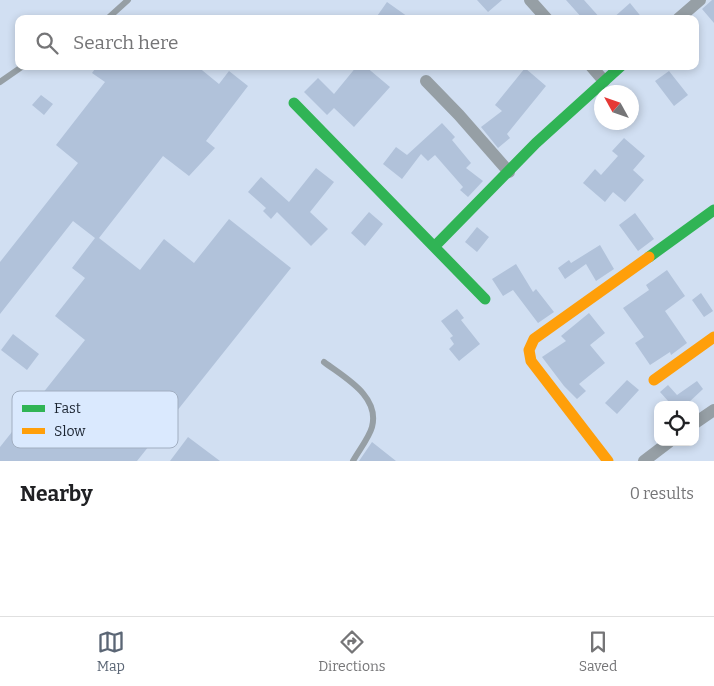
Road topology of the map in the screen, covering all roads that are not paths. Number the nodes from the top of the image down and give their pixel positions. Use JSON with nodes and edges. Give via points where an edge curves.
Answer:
{"nodes":[{"id":1,"x":128,"y":0,"type":"edge"},
{"id":2,"x":530,"y":0,"type":"edge"},
{"id":3,"x":700,"y":0,"type":"edge"},
{"id":4,"x":111,"y":15,"type":"edge"},
{"id":5,"x":543,"y":15,"type":"edge"},
{"id":6,"x":683,"y":15,"type":"edge"},
{"id":7,"x":17,"y":70,"type":"edge"},
{"id":8,"x":594,"y":70,"type":"edge"},
{"id":9,"x":616,"y":70,"type":"edge"},
{"id":10,"x":426,"y":81,"type":"dead end"},
{"id":11,"x":604,"y":81,"type":"junction"},
{"id":12,"x":0,"y":82,"type":"edge"},
{"id":13,"x":294,"y":103,"type":"dead end"},
{"id":14,"x":508,"y":172,"type":"junction"},
{"id":15,"x":714,"y":210,"type":"edge"},
{"id":16,"x":435,"y":246,"type":"junction"},
{"id":17,"x":485,"y":299,"type":"dead end"},
{"id":18,"x":714,"y":337,"type":"edge"},
{"id":19,"x":324,"y":362,"type":"dead end"},
{"id":20,"x":654,"y":380,"type":"dead end"},
{"id":21,"x":714,"y":410,"type":"edge"},
{"id":22,"x":699,"y":420,"type":"edge"},
{"id":23,"x":664,"y":446,"type":"edge"},
{"id":24,"x":353,"y":461,"type":"edge"},
{"id":25,"x":608,"y":461,"type":"edge"},
{"id":26,"x":644,"y":461,"type":"edge"}],
"edges":[{"from":1,"to":4,"type":"lane"},
{"from":2,"to":5,"type":"street"},
{"from":3,"to":6,"type":"street"},
{"from":7,"to":12,"type":"lane"},
{"from":8,"to":11,"type":"street"},
{"from":9,"to":11,"type":"street"},
{"from":10,"to":14,"type":"street"},
{"from":11,"to":14,"type":"street"},
{"from":13,"to":16,"type":"street"},
{"from":14,"to":16,"type":"street"},
{"from":15,"to":25,"type":"street","via":[[530,344],[531,361]]},
{"from":16,"to":17,"type":"street"},
{"from":18,"to":20,"type":"street"},
{"from":19,"to":24,"type":"lane","via":[[371,403],[372,428]]},
{"from":21,"to":22,"type":"street"},
{"from":23,"to":26,"type":"street"}]}
